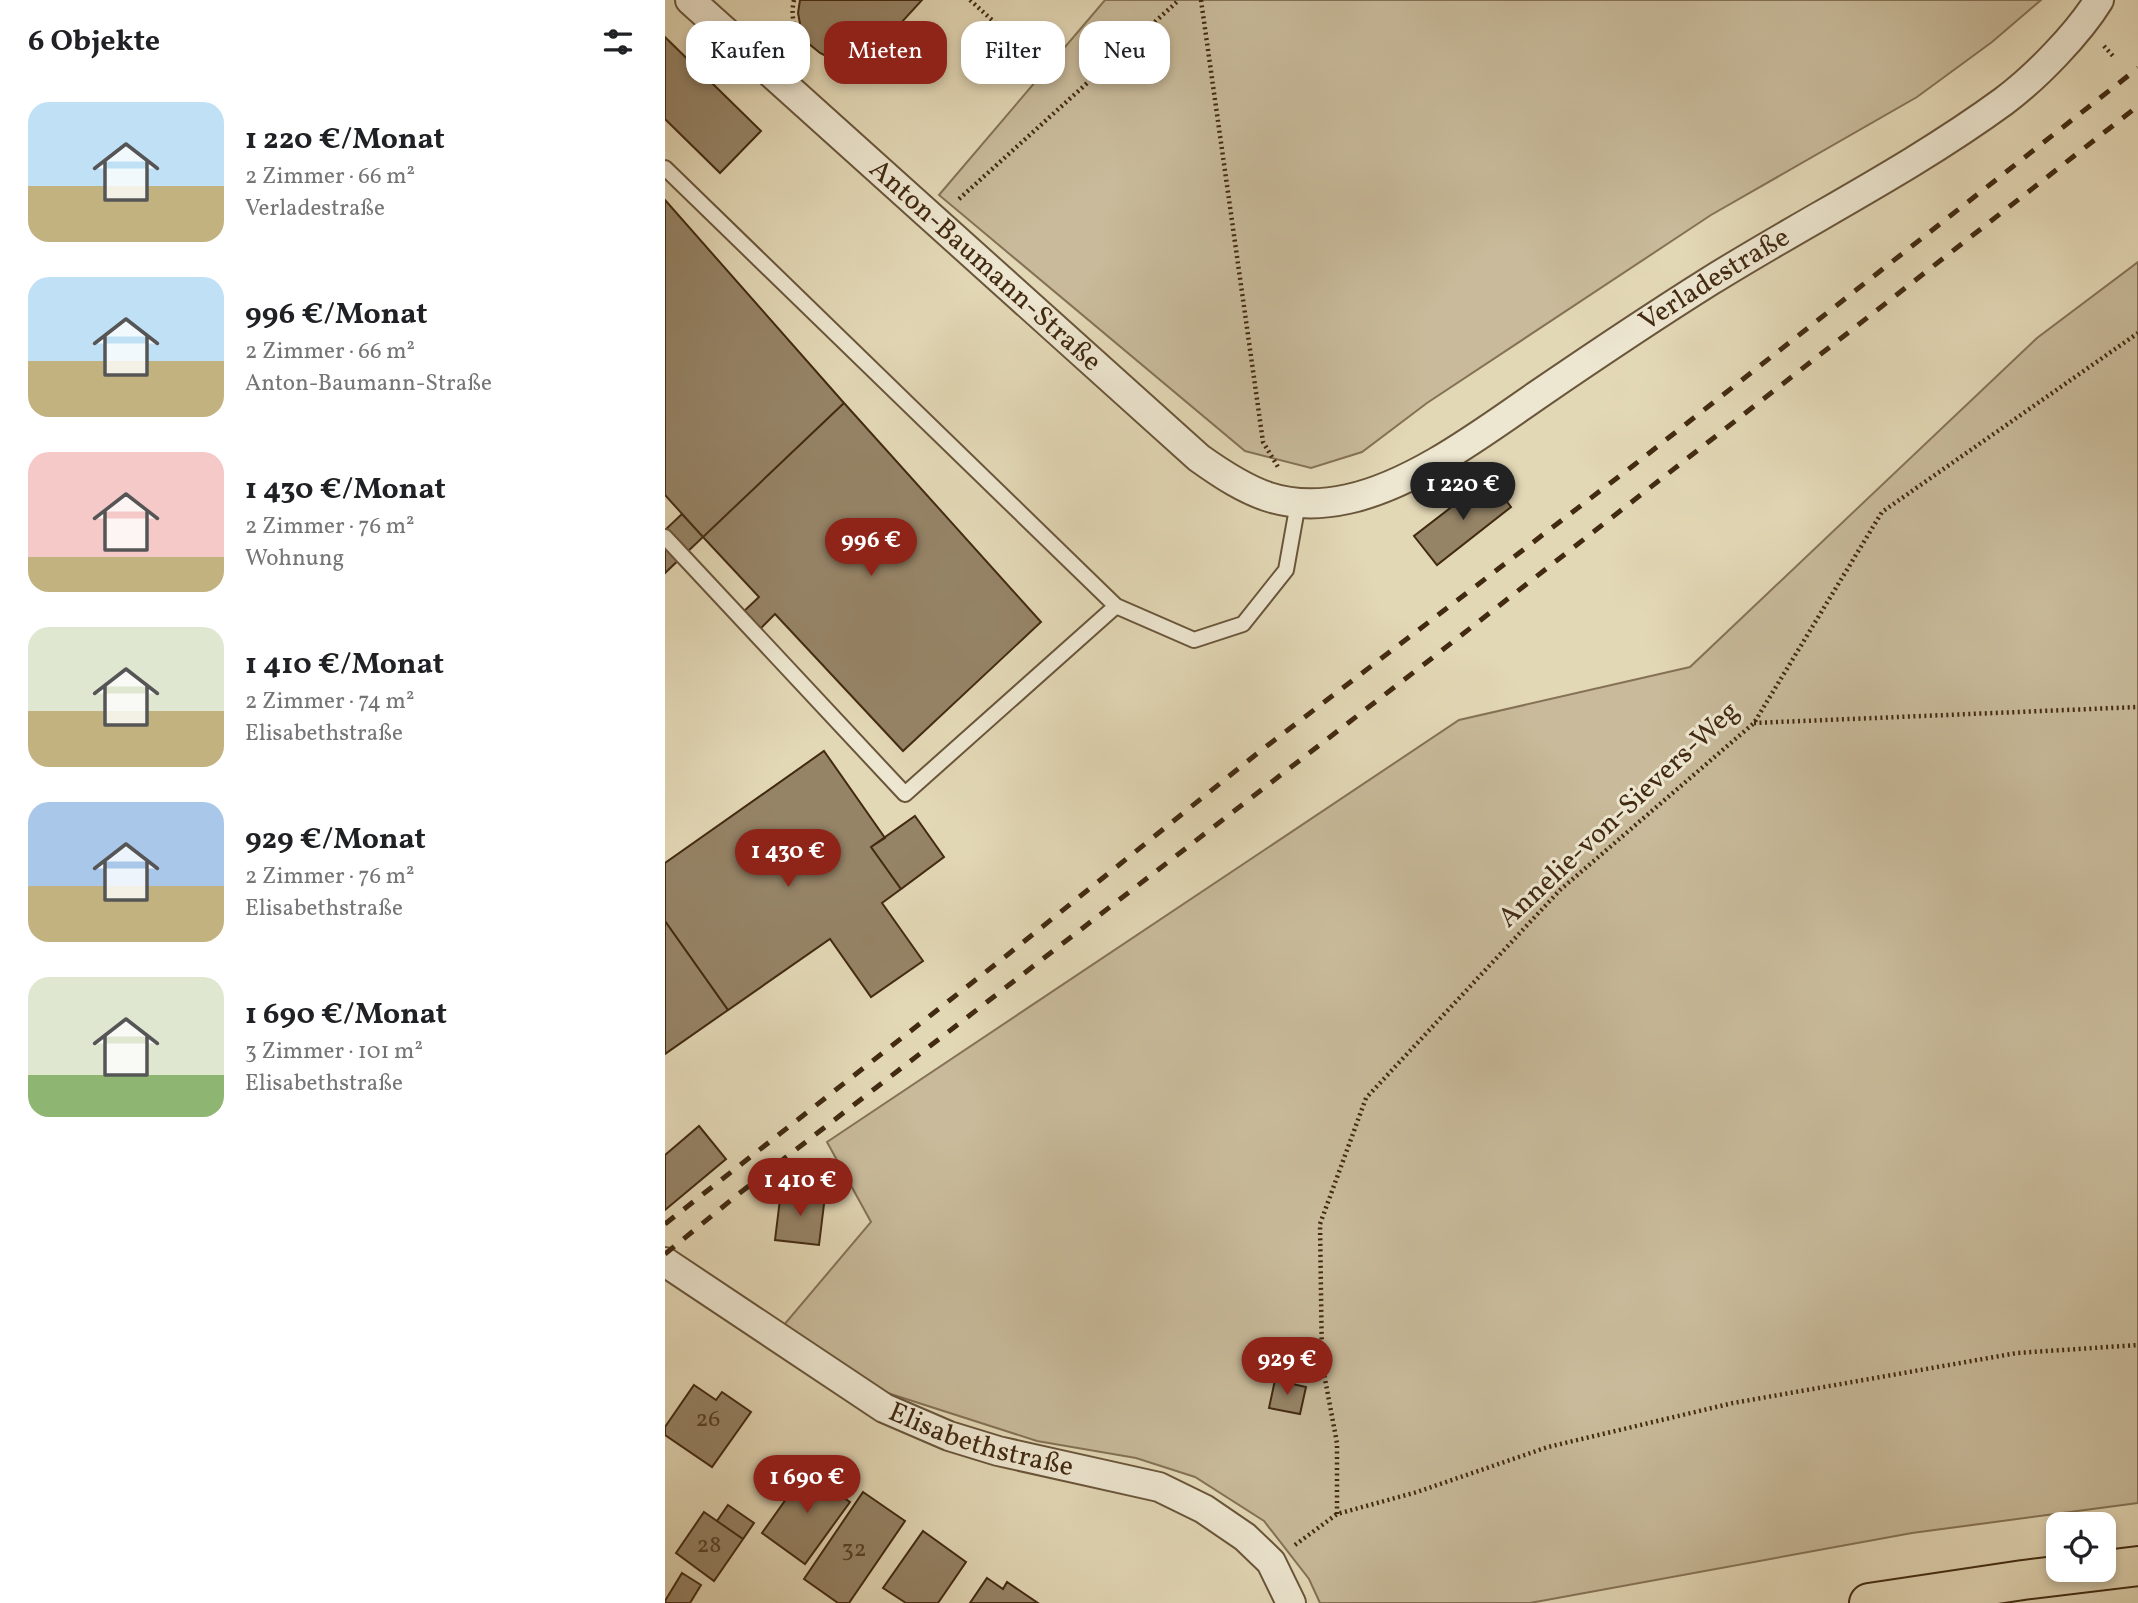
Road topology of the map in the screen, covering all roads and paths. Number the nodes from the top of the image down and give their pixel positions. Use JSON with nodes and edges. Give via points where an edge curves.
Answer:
{"nodes":[{"id":1,"x":690,"y":0,"type":"edge"},
{"id":2,"x":794,"y":0,"type":"edge"},
{"id":3,"x":970,"y":0,"type":"edge"},
{"id":4,"x":1179,"y":0,"type":"edge"},
{"id":5,"x":1201,"y":0,"type":"edge"},
{"id":6,"x":2099,"y":0,"type":"edge"},
{"id":7,"x":794,"y":21,"type":"edge"},
{"id":8,"x":993,"y":21,"type":"edge"},
{"id":9,"x":665,"y":168,"type":"edge"},
{"id":10,"x":935,"y":220,"type":"junction"},
{"id":11,"x":2138,"y":333,"type":"edge"},
{"id":12,"x":1298,"y":503,"type":"junction"},
{"id":13,"x":665,"y":537,"type":"edge"},
{"id":14,"x":1116,"y":606,"type":"junction"},
{"id":15,"x":2138,"y":707,"type":"edge"},
{"id":16,"x":1754,"y":723,"type":"junction"},
{"id":17,"x":665,"y":1262,"type":"edge"},
{"id":18,"x":2138,"y":1345,"type":"edge"},
{"id":19,"x":1337,"y":1514,"type":"junction"},
{"id":20,"x":1271,"y":1562,"type":"junction"},
{"id":21,"x":2138,"y":1566,"type":"edge"},
{"id":22,"x":1291,"y":1603,"type":"edge"},
{"id":23,"x":1869,"y":1603,"type":"edge"}],
"edges":[{"from":1,"to":10,"type":"street","name":"Anton-Baumann-Straße"},
{"from":2,"to":7,"type":"path"},
{"from":3,"to":8,"type":"path"},
{"from":4,"to":10,"type":"path"},
{"from":5,"to":12,"type":"path","via":[[1263,442]]},
{"from":6,"to":12,"type":"street","name":"Verladestraße","via":[[2061,49],[2005,100],[1908,166],[1710,281],[1473,439],[1392,485],[1347,499]]},
{"from":9,"to":14,"type":"lane"},
{"from":10,"to":12,"type":"street","name":"Anton-Baumann-Straße","via":[[1199,458],[1234,483],[1265,497]]},
{"from":11,"to":16,"type":"path","name":"Annelie-von-Sievers-Weg","via":[[1882,512]]},
{"from":12,"to":14,"type":"lane","via":[[1286,570],[1243,624],[1194,640]]},
{"from":13,"to":14,"type":"lane","via":[[905,794]]},
{"from":15,"to":16,"type":"path"},
{"from":16,"to":19,"type":"path","name":"Annelie-von-Sievers-Weg","via":[[1560,890],[1366,1098],[1320,1224],[1322,1363],[1337,1443]]},
{"from":17,"to":20,"type":"street","name":"Elisabethstraße","via":[[884,1408],[998,1451],[1159,1487],[1204,1509]]},
{"from":18,"to":19,"type":"path","via":[[2017,1353],[1733,1404],[1548,1447]]},
{"from":19,"to":20,"type":"path"},
{"from":20,"to":22,"type":"street","name":"Elisabethstraße"},
{"from":21,"to":23,"type":"highway"}]}
